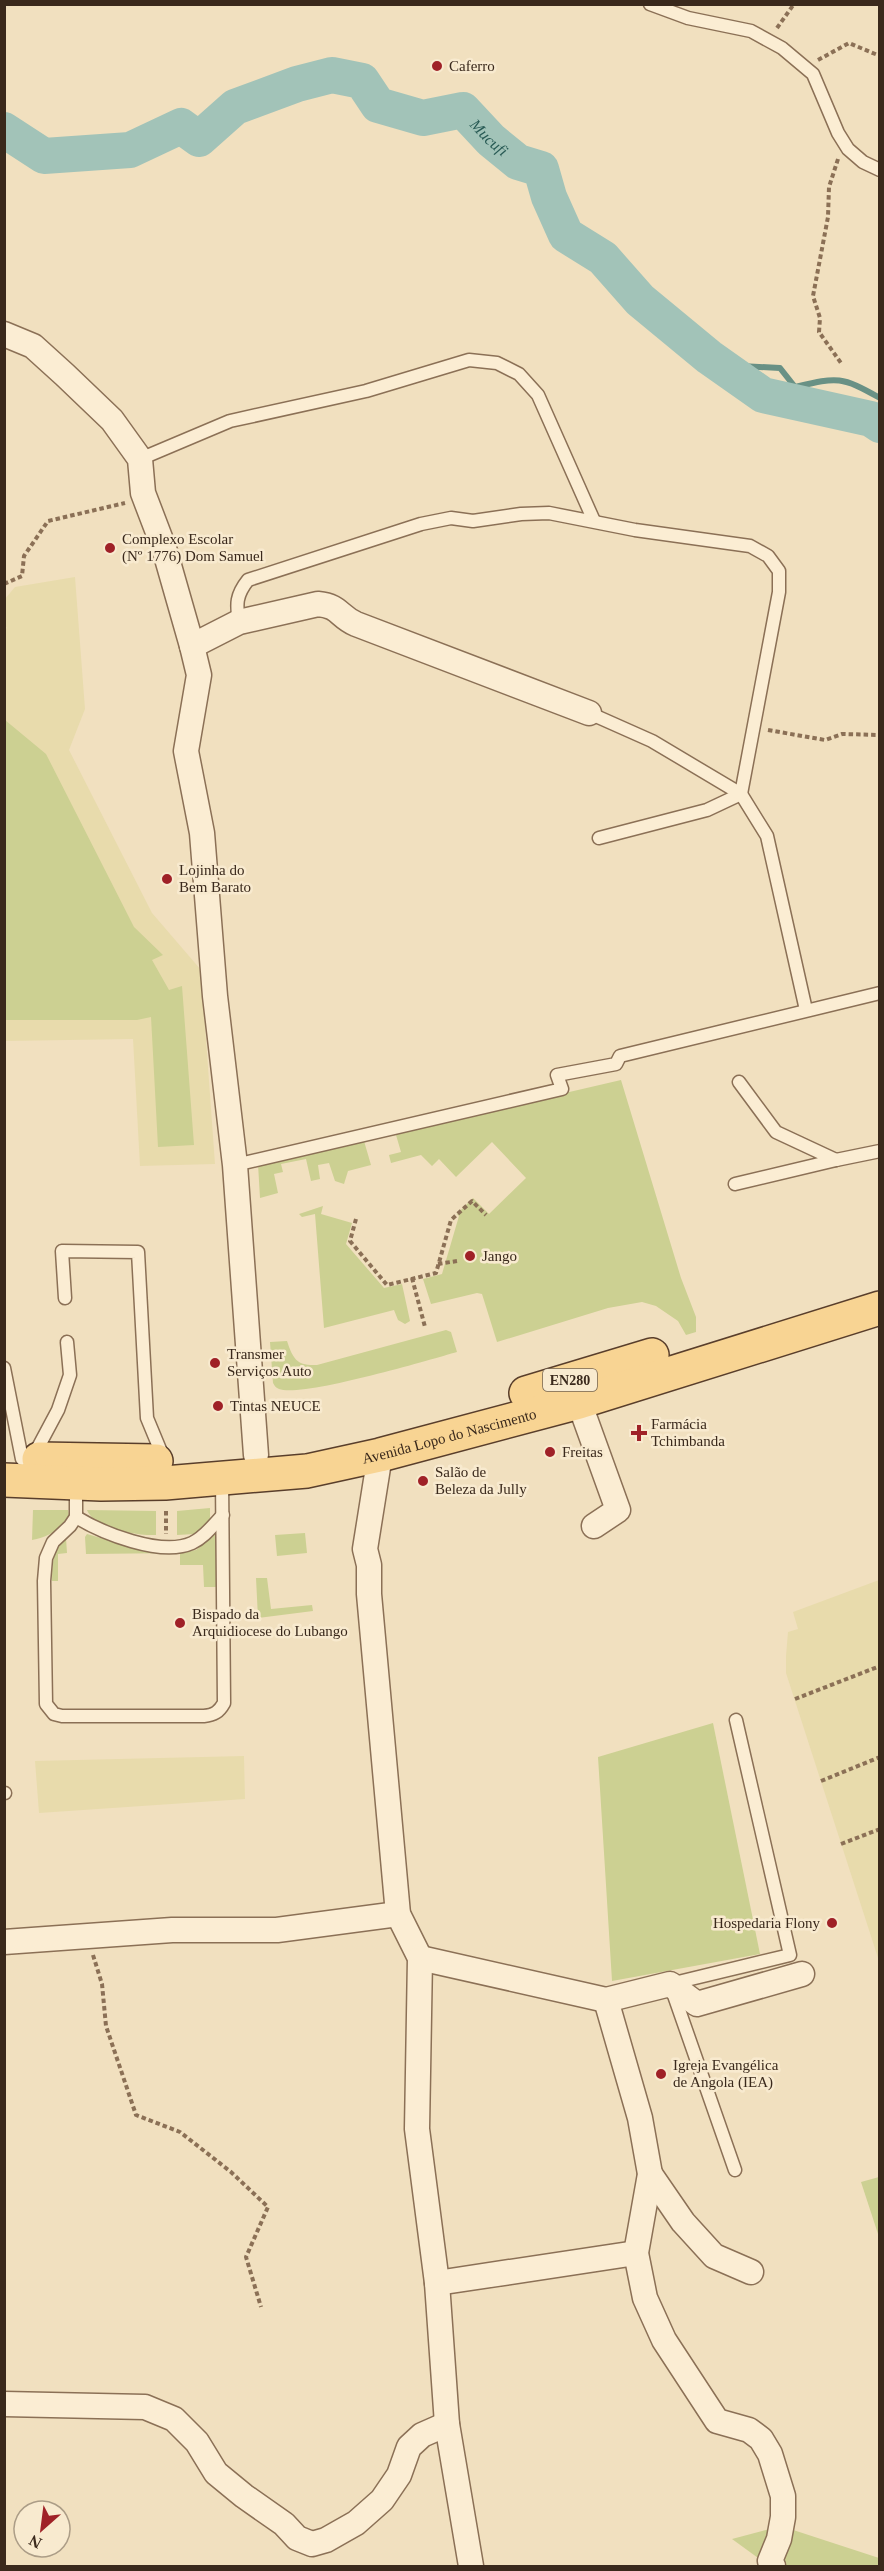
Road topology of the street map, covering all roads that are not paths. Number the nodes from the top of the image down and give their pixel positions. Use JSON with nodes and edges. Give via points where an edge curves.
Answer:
{"nodes":[{"id":1,"x":650,"y":4,"type":"edge"},
{"id":2,"x":879,"y":170,"type":"edge"},
{"id":3,"x":4,"y":334,"type":"edge"},
{"id":4,"x":140,"y":459,"type":"junction"},
{"id":5,"x":594,"y":521,"type":"junction"},
{"id":6,"x":239,"y":622,"type":"junction"},
{"id":7,"x":192,"y":646,"type":"junction"},
{"id":8,"x":589,"y":713,"type":"joint"},
{"id":9,"x":741,"y":794,"type":"junction"},
{"id":10,"x":599,"y":838,"type":"dead end"},
{"id":11,"x":879,"y":993,"type":"edge"},
{"id":12,"x":806,"y":1010,"type":"junction"},
{"id":13,"x":739,"y":1082,"type":"dead end"},
{"id":14,"x":879,"y":1150,"type":"edge"},
{"id":15,"x":836,"y":1160,"type":"junction"},
{"id":16,"x":235,"y":1164,"type":"junction"},
{"id":17,"x":735,"y":1184,"type":"dead end"},
{"id":18,"x":879,"y":1288,"type":"edge"},
{"id":19,"x":65,"y":1298,"type":"dead end"},
{"id":20,"x":879,"y":1308,"type":"edge"},
{"id":21,"x":67,"y":1342,"type":"dead end"},
{"id":22,"x":4,"y":1368,"type":"edge"},
{"id":23,"x":579,"y":1402,"type":"junction"},
{"id":24,"x":256,"y":1455,"type":"junction"},
{"id":25,"x":380,"y":1455,"type":"junction"},
{"id":26,"x":164,"y":1460,"type":"junction"},
{"id":27,"x":16,"y":1464,"type":"edge"},
{"id":28,"x":222,"y":1479,"type":"junction"},
{"id":29,"x":76,"y":1484,"type":"junction"},
{"id":30,"x":222,"y":1515,"type":"junction"},
{"id":31,"x":76,"y":1517,"type":"junction"},
{"id":32,"x":594,"y":1526,"type":"dead end"},
{"id":33,"x":736,"y":1720,"type":"dead end"},
{"id":34,"x":398,"y":1914,"type":"junction"},
{"id":35,"x":4,"y":1942,"type":"edge"},
{"id":36,"x":420,"y":1958,"type":"junction"},
{"id":37,"x":802,"y":1974,"type":"dead end"},
{"id":38,"x":670,"y":1984,"type":"junction"},
{"id":39,"x":606,"y":2000,"type":"junction"},
{"id":40,"x":735,"y":2170,"type":"dead end"},
{"id":41,"x":650,"y":2174,"type":"junction"},
{"id":42,"x":636,"y":2253,"type":"junction"},
{"id":43,"x":752,"y":2272,"type":"dead end"},
{"id":44,"x":437,"y":2283,"type":"junction"},
{"id":45,"x":4,"y":2404,"type":"edge"},
{"id":46,"x":447,"y":2424,"type":"junction"},
{"id":47,"x":471,"y":2566,"type":"edge"},
{"id":48,"x":773,"y":2566,"type":"edge"}],
"edges":[{"from":1,"to":2,"type":"lane","via":[[688,18],[751,31],[782,48],[813,74],[848,149]]},
{"from":3,"to":4,"type":"street","via":[[33,346],[65,375],[112,420]]},
{"from":4,"to":5,"type":"lane","via":[[230,421],[366,391],[469,360],[497,363],[519,374],[537,395]]},
{"from":4,"to":7,"type":"street","via":[[146,499]]},
{"from":5,"to":6,"type":"lane","via":[[549,513],[473,521],[451,518],[422,524],[248,580],[236,601]]},
{"from":5,"to":9,"type":"lane","via":[[750,546],[768,556],[778,571],[779,592]]},
{"from":6,"to":7,"type":"street"},
{"from":6,"to":8,"type":"street","via":[[318,604],[330,605],[356,624]]},
{"from":7,"to":16,"type":"street","via":[[198,675],[186,751],[202,833],[214,996]]},
{"from":8,"to":9,"type":"lane","via":[[652,741]]},
{"from":9,"to":10,"type":"lane","via":[[707,810]]},
{"from":9,"to":12,"type":"lane","via":[[767,836]]},
{"from":11,"to":12,"type":"lane"},
{"from":12,"to":16,"type":"lane","via":[[620,1056],[616,1064],[557,1074],[562,1089]]},
{"from":13,"to":15,"type":"lane","via":[[776,1132]]},
{"from":14,"to":15,"type":"lane"},
{"from":15,"to":17,"type":"lane"},
{"from":16,"to":24,"type":"street"},
{"from":18,"to":24,"type":"main road","name":"Avenida Lopo do Nascimento","number":"EN280","via":[[394,1429],[294,1451]]},
{"from":19,"to":26,"type":"lane","via":[[62,1251],[138,1252],[147,1418]]},
{"from":20,"to":23,"type":"main road","name":"Avenida Lopo do Nascimento","number":"EN280"},
{"from":21,"to":27,"type":"lane","via":[[70,1375],[58,1410]]},
{"from":22,"to":27,"type":"lane"},
{"from":23,"to":25,"type":"main road","name":"Avenida Lopo do Nascimento","number":"EN280"},
{"from":23,"to":32,"type":"street","via":[[618,1510]]},
{"from":24,"to":26,"type":"main road","name":"Avenida Lopo do Nascimento","number":"EN280"},
{"from":25,"to":28,"type":"main road","name":"Avenida Lopo do Nascimento","number":"EN280","via":[[307,1471]]},
{"from":25,"to":34,"type":"street","via":[[365,1549]]},
{"from":26,"to":27,"type":"main road","name":"Avenida Lopo do Nascimento","number":"EN280"},
{"from":27,"to":29,"type":"main road","name":"Avenida Lopo do Nascimento","number":"EN280"},
{"from":28,"to":29,"type":"main road","name":"Avenida Lopo do Nascimento","number":"EN280"},
{"from":28,"to":30,"type":"lane"},
{"from":29,"to":31,"type":"lane"},
{"from":30,"to":31,"type":"lane","via":[[202,1537],[174,1546],[134,1542]]},
{"from":30,"to":31,"type":"lane","via":[[224,1703],[213,1715],[204,1716],[62,1716],[46,1704],[46,1558],[53,1542]]},
{"from":33,"to":38,"type":"lane","via":[[790,1955]]},
{"from":34,"to":35,"type":"street","via":[[276,1930],[172,1930]]},
{"from":34,"to":36,"type":"street"},
{"from":36,"to":39,"type":"street"},
{"from":36,"to":44,"type":"street","via":[[417,2129]]},
{"from":37,"to":38,"type":"street","via":[[697,2004]]},
{"from":38,"to":39,"type":"street"},
{"from":38,"to":40,"type":"lane"},
{"from":39,"to":41,"type":"street","via":[[640,2118]]},
{"from":41,"to":42,"type":"street"},
{"from":41,"to":43,"type":"street","via":[[683,2222],[714,2256]]},
{"from":42,"to":44,"type":"street"},
{"from":42,"to":48,"type":"street","via":[[654,2320],[700,2396],[717,2421],[749,2430],[770,2454],[783,2496],[779,2539],[770,2561]]},
{"from":44,"to":46,"type":"street"},
{"from":45,"to":46,"type":"street","via":[[145,2407],[174,2419],[197,2442],[216,2473],[297,2538],[312,2544],[356,2523],[382,2500],[399,2475],[409,2447],[422,2434]]},
{"from":46,"to":47,"type":"street"}]}
